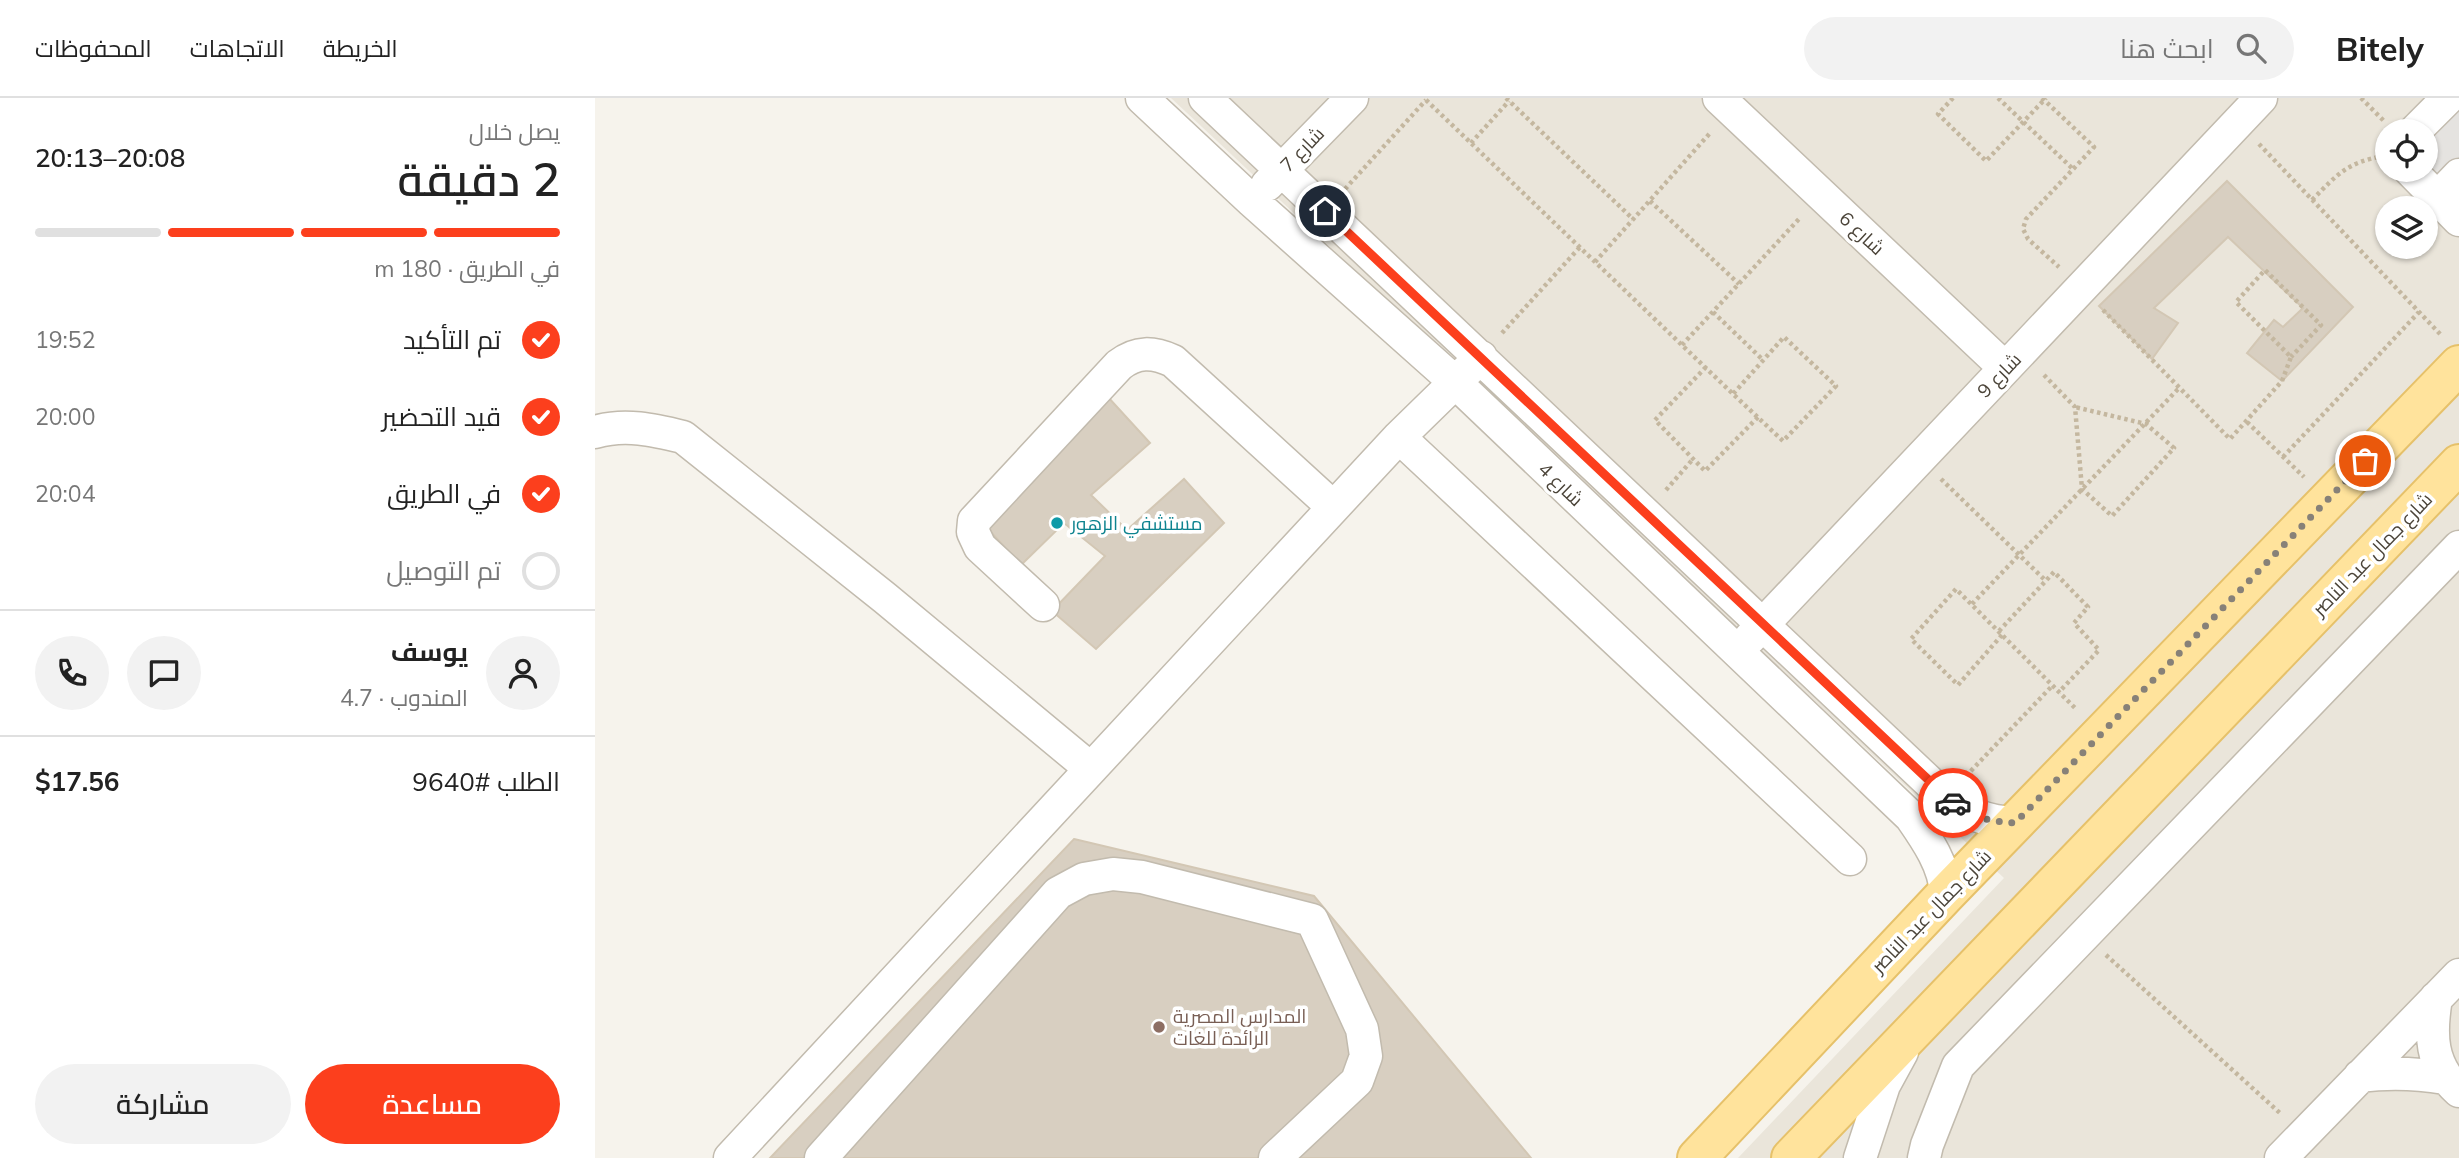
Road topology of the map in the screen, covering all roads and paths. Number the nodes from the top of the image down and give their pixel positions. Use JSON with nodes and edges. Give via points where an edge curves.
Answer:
{"nodes":[{"id":1,"x":1142,"y":98,"type":"edge"},
{"id":2,"x":1205,"y":98,"type":"edge"},
{"id":3,"x":1352,"y":98,"type":"edge"},
{"id":4,"x":1953,"y":98,"type":"edge"},
{"id":5,"x":1998,"y":98,"type":"edge"},
{"id":6,"x":2261,"y":98,"type":"edge"},
{"id":7,"x":2361,"y":98,"type":"edge"},
{"id":8,"x":2448,"y":98,"type":"edge"},
{"id":9,"x":1427,"y":99,"type":"edge"},
{"id":10,"x":2044,"y":99,"type":"edge"},
{"id":11,"x":1508,"y":100,"type":"edge"},
{"id":12,"x":1734,"y":105,"type":"edge"},
{"id":13,"x":2390,"y":119,"type":"edge"},
{"id":14,"x":2414,"y":119,"type":"edge"},
{"id":15,"x":2023,"y":122,"type":"junction"},
{"id":16,"x":2238,"y":123,"type":"junction"},
{"id":17,"x":1471,"y":143,"type":"junction"},
{"id":18,"x":2375,"y":158,"type":"edge"},
{"id":19,"x":2073,"y":169,"type":"junction"},
{"id":20,"x":1282,"y":170,"type":"junction"},
{"id":21,"x":2459,"y":175,"type":"edge"},
{"id":22,"x":2422,"y":182,"type":"edge"},
{"id":23,"x":1821,"y":195,"type":"junction"},
{"id":24,"x":2435,"y":196,"type":"edge"},
{"id":25,"x":2438,"y":197,"type":"edge"},
{"id":26,"x":2438,"y":199,"type":"edge"},
{"id":27,"x":2312,"y":200,"type":"junction"},
{"id":28,"x":1252,"y":201,"type":"junction"},
{"id":29,"x":1650,"y":201,"type":"junction"},
{"id":30,"x":1325,"y":211,"type":"junction"},
{"id":31,"x":1633,"y":219,"type":"junction"},
{"id":32,"x":2459,"y":220,"type":"edge"},
{"id":33,"x":1580,"y":247,"type":"junction"},
{"id":34,"x":1595,"y":261,"type":"junction"},
{"id":35,"x":1739,"y":284,"type":"junction"},
{"id":36,"x":2081,"y":288,"type":"junction"},
{"id":37,"x":2419,"y":312,"type":"junction"},
{"id":38,"x":1713,"y":313,"type":"junction"},
{"id":39,"x":1682,"y":345,"type":"junction"},
{"id":40,"x":2451,"y":351,"type":"edge"},
{"id":41,"x":1481,"y":357,"type":"junction"},
{"id":42,"x":2291,"y":357,"type":"junction"},
{"id":43,"x":1762,"y":359,"type":"junction"},
{"id":44,"x":2013,"y":360,"type":"junction"},
{"id":45,"x":1706,"y":367,"type":"junction"},
{"id":46,"x":1455,"y":382,"type":"junction"},
{"id":47,"x":2179,"y":387,"type":"junction"},
{"id":48,"x":1733,"y":394,"type":"junction"},
{"id":49,"x":2075,"y":407,"type":"junction"},
{"id":50,"x":1758,"y":416,"type":"junction"},
{"id":51,"x":2247,"y":422,"type":"junction"},
{"id":52,"x":2146,"y":424,"type":"junction"},
{"id":53,"x":595,"y":432,"type":"edge"},
{"id":54,"x":1399,"y":437,"type":"junction"},
{"id":55,"x":2284,"y":457,"type":"junction"},
{"id":56,"x":1920,"y":458,"type":"junction"},
{"id":57,"x":1693,"y":459,"type":"junction"},
{"id":58,"x":2459,"y":464,"type":"edge"},
{"id":59,"x":2082,"y":489,"type":"junction"},
{"id":60,"x":2327,"y":500,"type":"junction"},
{"id":61,"x":1333,"y":507,"type":"junction"},
{"id":62,"x":1646,"y":513,"type":"junction"},
{"id":63,"x":2459,"y":547,"type":"edge"},
{"id":64,"x":2018,"y":555,"type":"junction"},
{"id":65,"x":2046,"y":581,"type":"junction"},
{"id":66,"x":1043,"y":605,"type":"dead end"},
{"id":67,"x":1972,"y":605,"type":"junction"},
{"id":68,"x":1764,"y":624,"type":"junction"},
{"id":69,"x":2000,"y":633,"type":"junction"},
{"id":70,"x":1738,"y":652,"type":"junction"},
{"id":71,"x":2053,"y":685,"type":"junction"},
{"id":72,"x":2059,"y":692,"type":"junction"},
{"id":73,"x":2101,"y":735,"type":"junction"},
{"id":74,"x":1091,"y":769,"type":"junction"},
{"id":75,"x":1945,"y":797,"type":"junction"},
{"id":76,"x":2015,"y":823,"type":"junction"},
{"id":77,"x":1850,"y":859,"type":"dead end"},
{"id":78,"x":1946,"y":894,"type":"junction"},
{"id":79,"x":2085,"y":935,"type":"junction"},
{"id":80,"x":2459,"y":975,"type":"edge"},
{"id":81,"x":2436,"y":998,"type":"junction"},
{"id":82,"x":1917,"y":1025,"type":"junction"},
{"id":83,"x":2360,"y":1076,"type":"junction"},
{"id":84,"x":2452,"y":1084,"type":"edge"},
{"id":85,"x":2304,"y":1135,"type":"junction"},
{"id":86,"x":730,"y":1158,"type":"edge"},
{"id":87,"x":821,"y":1158,"type":"edge"},
{"id":88,"x":1275,"y":1158,"type":"edge"},
{"id":89,"x":1696,"y":1158,"type":"edge"},
{"id":90,"x":1791,"y":1158,"type":"edge"},
{"id":91,"x":1860,"y":1158,"type":"edge"},
{"id":92,"x":1924,"y":1158,"type":"edge"},
{"id":93,"x":2281,"y":1158,"type":"edge"}],
"edges":[{"from":1,"to":28,"type":"street","name":"شارع 4"},
{"from":2,"to":20,"type":"street","name":"شارع 4"},
{"from":3,"to":20,"type":"street","name":"شارع 7"},
{"from":4,"to":15,"type":"path","via":[[1938,114],[1986,161]]},
{"from":5,"to":15,"type":"path"},
{"from":6,"to":16,"type":"street","name":"شارع 9"},
{"from":7,"to":13,"type":"path"},
{"from":8,"to":14,"type":"street"},
{"from":9,"to":17,"type":"path"},
{"from":9,"to":30,"type":"path"},
{"from":10,"to":15,"type":"path"},
{"from":10,"to":19,"type":"path","via":[[2094,147]]},
{"from":11,"to":17,"type":"path"},
{"from":11,"to":31,"type":"path"},
{"from":12,"to":23,"type":"street","name":"شارع 6"},
{"from":12,"to":29,"type":"path"},
{"from":15,"to":19,"type":"path"},
{"from":16,"to":27,"type":"path"},
{"from":16,"to":36,"type":"street","name":"شارع 9"},
{"from":17,"to":33,"type":"path"},
{"from":18,"to":27,"type":"path","via":[[2343,169]]},
{"from":19,"to":36,"type":"path","via":[[2026,219],[2023,229]]},
{"from":20,"to":28,"type":"street","name":"شارع 7"},
{"from":20,"to":30,"type":"street","name":"شارع 4"},
{"from":21,"to":25,"type":"street"},
{"from":22,"to":24,"type":"street"},
{"from":23,"to":35,"type":"path"},
{"from":23,"to":44,"type":"street","name":"شارع 6"},
{"from":26,"to":32,"type":"street"},
{"from":27,"to":37,"type":"path"},
{"from":28,"to":46,"type":"street","name":"شارع 4"},
{"from":29,"to":31,"type":"path"},
{"from":29,"to":35,"type":"path"},
{"from":30,"to":41,"type":"street","name":"شارع 4"},
{"from":31,"to":34,"type":"path"},
{"from":33,"to":34,"type":"path"},
{"from":33,"to":41,"type":"path"},
{"from":34,"to":39,"type":"path"},
{"from":35,"to":38,"type":"path"},
{"from":36,"to":44,"type":"street","name":"شارع 9"},
{"from":36,"to":47,"type":"path"},
{"from":37,"to":40,"type":"path"},
{"from":37,"to":55,"type":"path"},
{"from":38,"to":39,"type":"path"},
{"from":38,"to":43,"type":"path"},
{"from":39,"to":45,"type":"path"},
{"from":40,"to":60,"type":"main road","name":"شارع جمال عبد الناصر"},
{"from":41,"to":46,"type":"street"},
{"from":41,"to":62,"type":"street","name":"شارع 4"},
{"from":42,"to":42,"type":"path","via":[[2236,302],[2265,270],[2321,325]]},
{"from":42,"to":51,"type":"path","via":[[2281,381]]},
{"from":43,"to":48,"type":"path"},
{"from":43,"to":50,"type":"path","via":[[1784,337],[1836,386],[1783,441]]},
{"from":44,"to":49,"type":"path"},
{"from":44,"to":56,"type":"street","name":"شارع 9"},
{"from":45,"to":48,"type":"path"},
{"from":45,"to":57,"type":"path","via":[[1654,420]]},
{"from":46,"to":54,"type":"street"},
{"from":46,"to":70,"type":"street","name":"شارع 4"},
{"from":47,"to":51,"type":"path","via":[[2230,439]]},
{"from":47,"to":52,"type":"path"},
{"from":48,"to":50,"type":"path"},
{"from":49,"to":52,"type":"path"},
{"from":49,"to":59,"type":"path"},
{"from":50,"to":57,"type":"path","via":[[1705,471]]},
{"from":51,"to":55,"type":"path"},
{"from":52,"to":59,"type":"path"},
{"from":52,"to":59,"type":"path","via":[[2174,448],[2112,516]]},
{"from":53,"to":74,"type":"street","via":[[643,427],[683,437]]},
{"from":54,"to":61,"type":"street"},
{"from":54,"to":77,"type":"street"},
{"from":55,"to":60,"type":"path"},
{"from":56,"to":64,"type":"path"},
{"from":56,"to":68,"type":"street","name":"شارع 9"},
{"from":57,"to":62,"type":"path"},
{"from":58,"to":82,"type":"main road","name":"شارع جمال عبد الناصر"},
{"from":59,"to":64,"type":"path"},
{"from":60,"to":73,"type":"main road","name":"شارع جمال عبد الناصر"},
{"from":61,"to":66,"type":"street","via":[[1173,361],[1137,354],[1119,365],[974,521],[980,547]]},
{"from":61,"to":74,"type":"street"},
{"from":62,"to":68,"type":"street","name":"شارع 4"},
{"from":63,"to":79,"type":"street"},
{"from":64,"to":65,"type":"path"},
{"from":64,"to":67,"type":"path"},
{"from":65,"to":69,"type":"path"},
{"from":65,"to":72,"type":"path","via":[[2054,572],[2088,607],[2074,622],[2099,650]]},
{"from":67,"to":69,"type":"path"},
{"from":67,"to":69,"type":"path","via":[[1957,589],[1911,639],[1958,685]]},
{"from":68,"to":70,"type":"street","name":"شارع 9"},
{"from":68,"to":75,"type":"street","name":"شارع 4"},
{"from":69,"to":71,"type":"path"},
{"from":70,"to":78,"type":"street","name":"شارع 4","via":[[1911,817],[1937,859]]},
{"from":71,"to":72,"type":"path"},
{"from":71,"to":75,"type":"path"},
{"from":72,"to":73,"type":"path"},
{"from":73,"to":76,"type":"main road","name":"شارع جمال عبد الناصر"},
{"from":74,"to":86,"type":"street"},
{"from":75,"to":76,"type":"street","name":"شارع 4","via":[[1979,818]]},
{"from":76,"to":78,"type":"main road","name":"شارع جمال عبد الناصر"},
{"from":78,"to":89,"type":"main road","name":"شارع جمال عبد الناصر"},
{"from":79,"to":85,"type":"path"},
{"from":79,"to":92,"type":"street","via":[[1958,1066]]},
{"from":80,"to":81,"type":"street"},
{"from":81,"to":83,"type":"street"},
{"from":81,"to":84,"type":"street","via":[[2435,1052]]},
{"from":82,"to":90,"type":"main road","name":"شارع جمال عبد الناصر"},
{"from":82,"to":91,"type":"street","via":[[1884,1085]]},
{"from":83,"to":84,"type":"street","via":[[2417,1073]]},
{"from":83,"to":85,"type":"street"},
{"from":85,"to":93,"type":"street"},
{"from":87,"to":88,"type":"street","via":[[1058,893],[1084,879],[1113,874],[1142,877],[1312,920],[1363,1029],[1366,1056],[1357,1082]]}]}
